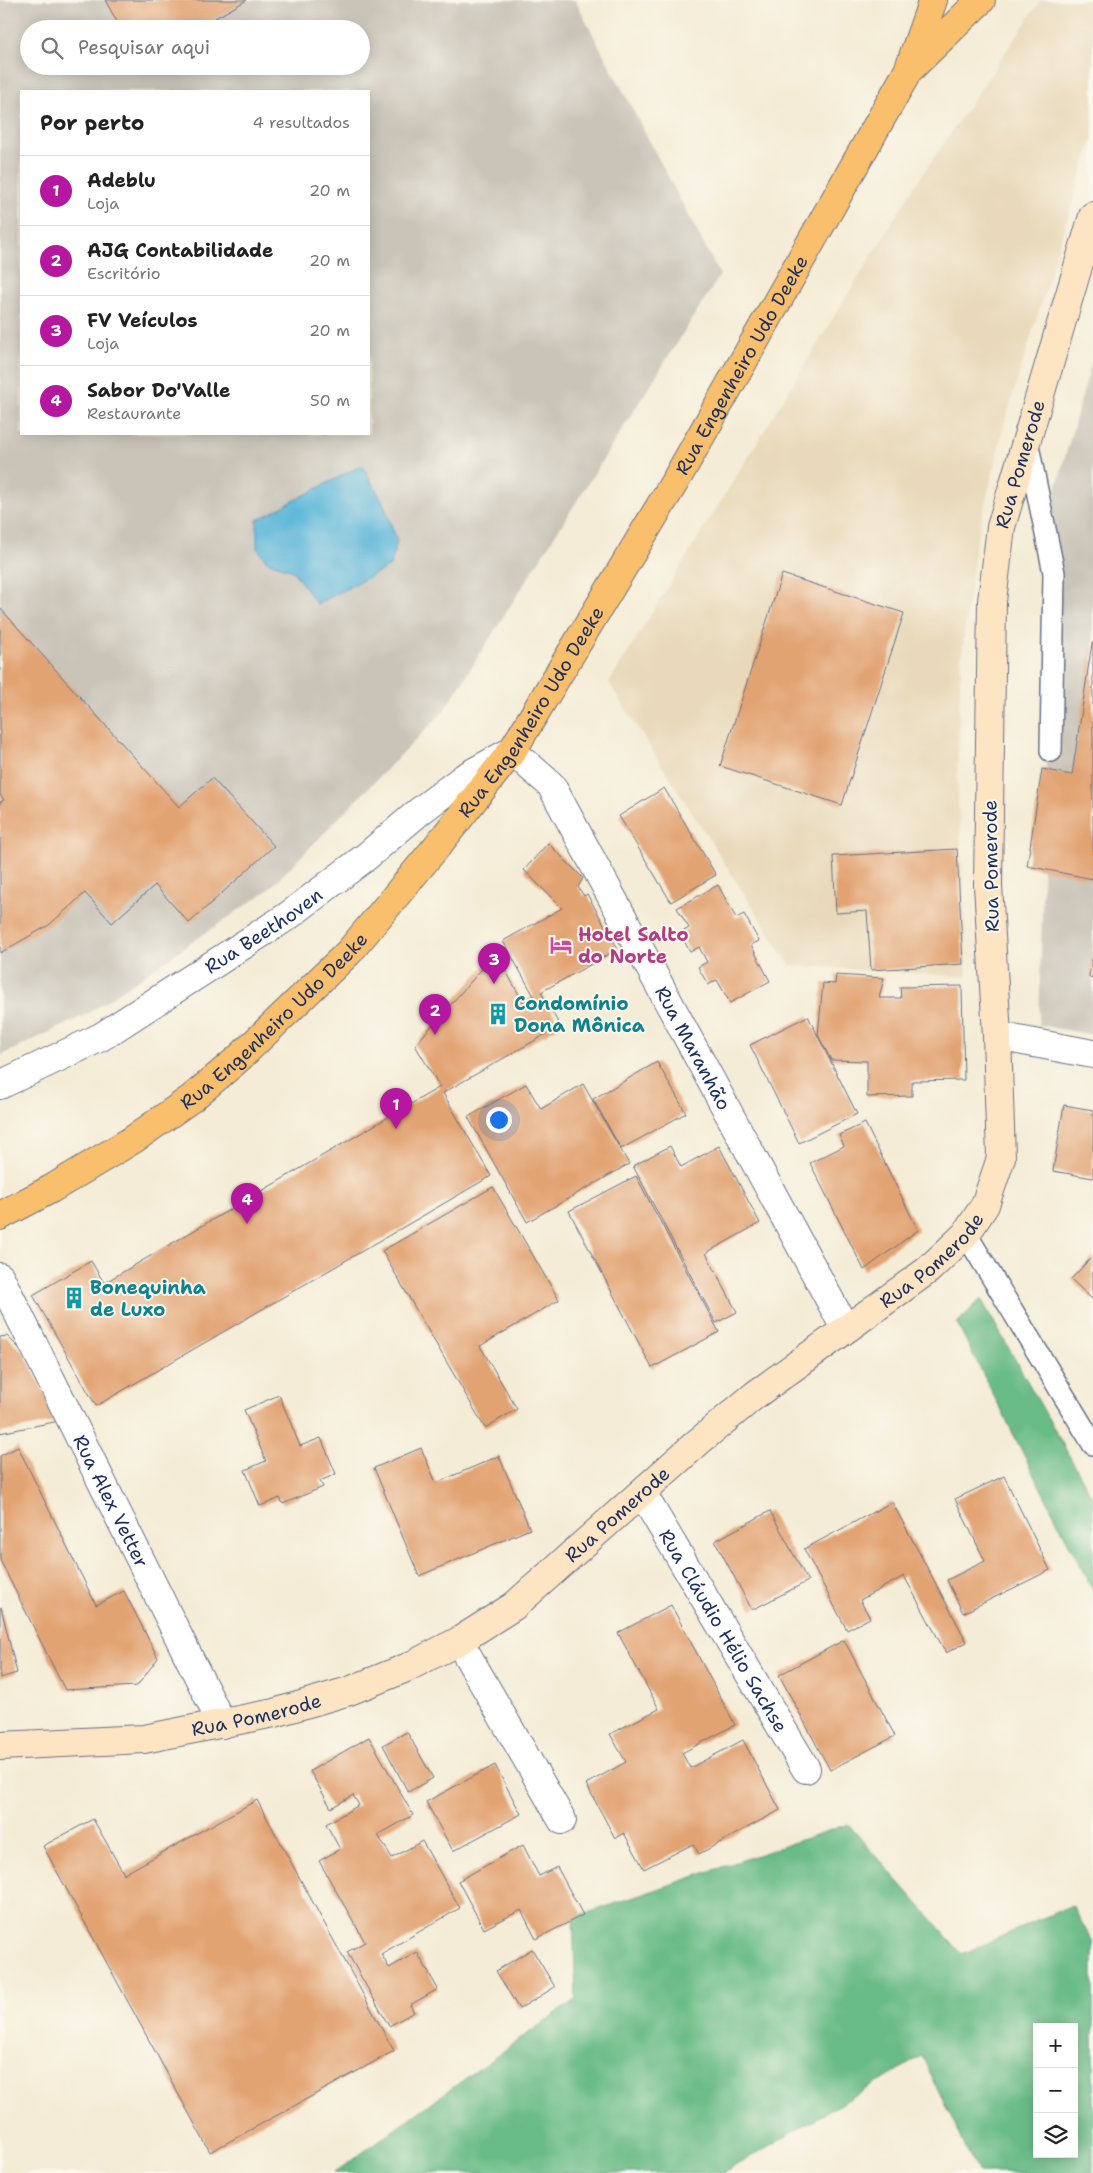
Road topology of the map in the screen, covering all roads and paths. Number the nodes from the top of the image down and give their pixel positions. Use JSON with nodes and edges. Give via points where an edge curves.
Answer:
{"nodes":[{"id":1,"x":933,"y":0,"type":"edge"},
{"id":2,"x":981,"y":0,"type":"edge"},
{"id":3,"x":908,"y":71,"type":"junction"},
{"id":4,"x":1093,"y":216,"type":"edge"},
{"id":5,"x":1026,"y":438,"type":"junction"},
{"id":6,"x":512,"y":751,"type":"junction"},
{"id":7,"x":1051,"y":751,"type":"dead end"},
{"id":8,"x":997,"y":1036,"type":"junction"},
{"id":9,"x":1093,"y":1054,"type":"edge"},
{"id":10,"x":0,"y":1085,"type":"edge"},
{"id":11,"x":0,"y":1216,"type":"edge"},
{"id":12,"x":966,"y":1234,"type":"junction"},
{"id":13,"x":0,"y":1276,"type":"edge"},
{"id":14,"x":845,"y":1328,"type":"junction"},
{"id":15,"x":1093,"y":1444,"type":"edge"},
{"id":16,"x":642,"y":1493,"type":"junction"},
{"id":17,"x":459,"y":1641,"type":"junction"},
{"id":18,"x":222,"y":1724,"type":"junction"},
{"id":19,"x":0,"y":1746,"type":"edge"},
{"id":20,"x":806,"y":1769,"type":"dead end"},
{"id":21,"x":562,"y":1820,"type":"dead end"}],
"edges":[{"from":1,"to":3,"type":"main road","name":"Rua Engenheiro Udo Deeke"},
{"from":2,"to":3,"type":"main road","name":"Rua Engenheiro Udo Deeke"},
{"from":3,"to":6,"type":"main road","name":"Rua Engenheiro Udo Deeke","via":[[677,478]]},
{"from":4,"to":5,"type":"street","name":"Rua Pomerode"},
{"from":5,"to":7,"type":"lane","via":[[1054,573]]},
{"from":5,"to":8,"type":"street","name":"Rua Pomerode","via":[[1001,527],[992,600],[988,885]]},
{"from":6,"to":10,"type":"street","name":"Rua Beethoven","via":[[458,783],[288,916],[101,1037]]},
{"from":6,"to":11,"type":"main road","name":"Rua Engenheiro Udo Deeke","via":[[349,952],[238,1059],[192,1098],[134,1139]]},
{"from":6,"to":14,"type":"street","name":"Rua Maranhão","via":[[551,785]]},
{"from":8,"to":9,"type":"street"},
{"from":8,"to":12,"type":"street","name":"Rua Pomerode","via":[[1001,1158],[985,1205]]},
{"from":12,"to":14,"type":"street","name":"Rua Pomerode","via":[[928,1270]]},
{"from":12,"to":15,"type":"lane"},
{"from":13,"to":18,"type":"street","name":"Rua Alex Vetter"},
{"from":14,"to":16,"type":"street","name":"Rua Pomerode","via":[[697,1442]]},
{"from":16,"to":17,"type":"street","name":"Rua Pomerode","via":[[514,1606]]},
{"from":16,"to":20,"type":"street","name":"Rua Cláudio Hélio Sachse"},
{"from":17,"to":18,"type":"street","name":"Rua Pomerode","via":[[406,1668],[349,1691]]},
{"from":17,"to":21,"type":"street"},
{"from":18,"to":19,"type":"street","name":"Rua Pomerode","via":[[144,1739]]}]}
